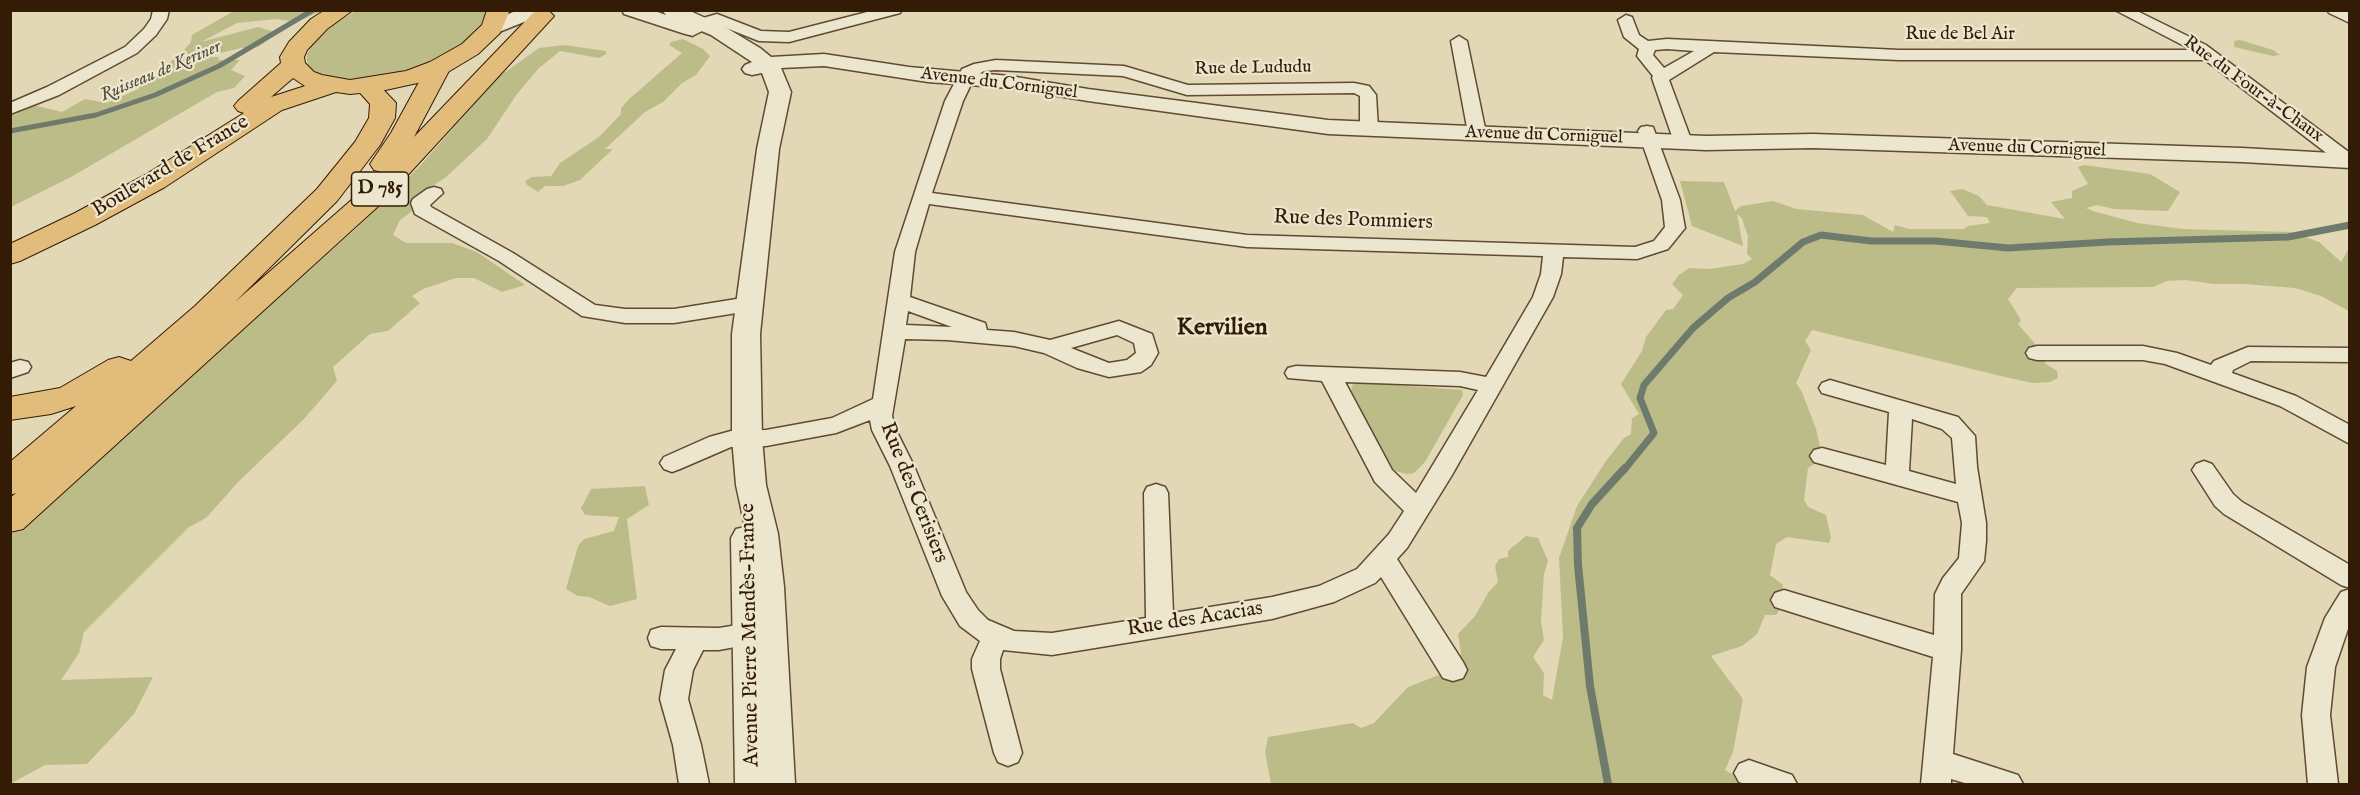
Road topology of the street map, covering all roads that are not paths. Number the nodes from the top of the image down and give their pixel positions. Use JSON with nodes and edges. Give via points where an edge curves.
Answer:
{"nodes":[{"id":1,"x":160,"y":10,"type":"edge"},
{"id":2,"x":342,"y":10,"type":"edge"},
{"id":3,"x":631,"y":10,"type":"edge"},
{"id":4,"x":895,"y":10,"type":"edge"},
{"id":5,"x":2122,"y":10,"type":"edge"},
{"id":6,"x":2334,"y":10,"type":"edge"},
{"id":7,"x":540,"y":13,"type":"edge"},
{"id":8,"x":670,"y":16,"type":"edge"},
{"id":9,"x":2349,"y":18,"type":"edge"},
{"id":10,"x":496,"y":19,"type":"edge"},
{"id":11,"x":1626,"y":20,"type":"dead end"},
{"id":12,"x":697,"y":27,"type":"junction"},
{"id":13,"x":1459,"y":41,"type":"dead end"},
{"id":14,"x":1711,"y":47,"type":"junction"},
{"id":15,"x":1647,"y":48,"type":"junction"},
{"id":16,"x":2210,"y":55,"type":"junction"},
{"id":17,"x":293,"y":65,"type":"junction"},
{"id":18,"x":439,"y":67,"type":"junction"},
{"id":19,"x":771,"y":70,"type":"junction"},
{"id":20,"x":1662,"y":75,"type":"junction"},
{"id":21,"x":750,"y":76,"type":"junction"},
{"id":22,"x":964,"y":80,"type":"junction"},
{"id":23,"x":334,"y":85,"type":"junction"},
{"id":24,"x":366,"y":86,"type":"junction"},
{"id":25,"x":10,"y":109,"type":"edge"},
{"id":26,"x":772,"y":123,"type":"junction"},
{"id":27,"x":1369,"y":126,"type":"junction"},
{"id":28,"x":1477,"y":130,"type":"junction"},
{"id":29,"x":1648,"y":136,"type":"junction"},
{"id":30,"x":1681,"y":137,"type":"junction"},
{"id":31,"x":2345,"y":154,"type":"edge"},
{"id":32,"x":434,"y":193,"type":"dead end"},
{"id":33,"x":921,"y":197,"type":"junction"},
{"id":34,"x":10,"y":239,"type":"edge"},
{"id":35,"x":1553,"y":252,"type":"junction"},
{"id":36,"x":10,"y":255,"type":"edge"},
{"id":37,"x":898,"y":300,"type":"junction"},
{"id":38,"x":749,"y":304,"type":"junction"},
{"id":39,"x":206,"y":313,"type":"junction"},
{"id":40,"x":895,"y":332,"type":"junction"},
{"id":41,"x":998,"y":336,"type":"junction"},
{"id":42,"x":1050,"y":347,"type":"dead end"},
{"id":43,"x":204,"y":348,"type":"junction"},
{"id":44,"x":2037,"y":353,"type":"dead end"},
{"id":45,"x":2349,"y":355,"type":"edge"},
{"id":46,"x":1296,"y":373,"type":"dead end"},
{"id":47,"x":1330,"y":375,"type":"junction"},
{"id":48,"x":2221,"y":375,"type":"junction"},
{"id":49,"x":1492,"y":386,"type":"junction"},
{"id":50,"x":1830,"y":388,"type":"dead end"},
{"id":51,"x":881,"y":404,"type":"junction"},
{"id":52,"x":1901,"y":407,"type":"junction"},
{"id":53,"x":10,"y":411,"type":"edge"},
{"id":54,"x":836,"y":424,"type":"junction"},
{"id":55,"x":884,"y":430,"type":"junction"},
{"id":56,"x":2349,"y":436,"type":"edge"},
{"id":57,"x":747,"y":438,"type":"junction"},
{"id":58,"x":1822,"y":456,"type":"dead end"},
{"id":59,"x":10,"y":462,"type":"edge"},
{"id":60,"x":672,"y":463,"type":"dead end"},
{"id":61,"x":2204,"y":470,"type":"dead end"},
{"id":62,"x":1897,"y":477,"type":"junction"},
{"id":63,"x":10,"y":482,"type":"edge"},
{"id":64,"x":1156,"y":493,"type":"dead end"},
{"id":65,"x":1971,"y":497,"type":"junction"},
{"id":66,"x":1418,"y":508,"type":"junction"},
{"id":67,"x":10,"y":519,"type":"edge"},
{"id":68,"x":1383,"y":559,"type":"junction"},
{"id":69,"x":2349,"y":578,"type":"edge"},
{"id":70,"x":2349,"y":599,"type":"edge"},
{"id":71,"x":1784,"y":600,"type":"dead end"},
{"id":72,"x":1160,"y":627,"type":"junction"},
{"id":73,"x":759,"y":633,"type":"junction"},
{"id":74,"x":995,"y":637,"type":"junction"},
{"id":75,"x":661,"y":638,"type":"dead end"},
{"id":76,"x":695,"y":639,"type":"junction"},
{"id":77,"x":1947,"y":650,"type":"junction"},
{"id":78,"x":1453,"y":670,"type":"dead end"},
{"id":79,"x":1008,"y":753,"type":"dead end"},
{"id":80,"x":1749,"y":773,"type":"dead end"},
{"id":81,"x":1937,"y":773,"type":"edge"},
{"id":82,"x":694,"y":784,"type":"edge"},
{"id":83,"x":753,"y":784,"type":"edge"},
{"id":84,"x":776,"y":784,"type":"edge"},
{"id":85,"x":1782,"y":784,"type":"edge"},
{"id":86,"x":2008,"y":784,"type":"edge"},
{"id":87,"x":2323,"y":784,"type":"edge"}],
"edges":[{"from":1,"to":25,"type":"street","via":[[150,32],[130,50]]},
{"from":2,"to":17,"type":"main road","via":[[304,37],[292,57]]},
{"from":3,"to":8,"type":"street","name":"Avenue Pierre Mendès-France"},
{"from":4,"to":12,"type":"street","via":[[781,38],[759,36],[717,19]]},
{"from":5,"to":16,"type":"street","name":"Rue du Four-à-Chaux"},
{"from":6,"to":9,"type":"street"},
{"from":7,"to":10,"type":"street"},
{"from":7,"to":43,"type":"main road","number":"D 785","via":[[390,180]]},
{"from":8,"to":12,"type":"street","name":"Avenue Pierre Mendès-France"},
{"from":10,"to":18,"type":"main road","via":[[470,50]]},
{"from":11,"to":15,"type":"street","via":[[1632,37]]},
{"from":12,"to":19,"type":"street","name":"Avenue Pierre Mendès-France","via":[[741,43]]},
{"from":12,"to":21,"type":"street","name":"Avenue Pierre Mendès-France","via":[[729,52]]},
{"from":13,"to":28,"type":"street"},
{"from":14,"to":15,"type":"street","name":"Rue de Bel Air","via":[[1667,44]]},
{"from":14,"to":16,"type":"street","name":"Rue de Bel Air","via":[[1899,55]]},
{"from":14,"to":20,"type":"street"},
{"from":15,"to":20,"type":"street","via":[[1647,60]]},
{"from":16,"to":31,"type":"street","name":"Rue du Four-à-Chaux"},
{"from":17,"to":23,"type":"main road","via":[[305,77]]},
{"from":17,"to":34,"type":"main road","name":"Boulevard de France","via":[[255,100],[205,135],[71,211]]},
{"from":18,"to":24,"type":"main road","via":[[395,82]]},
{"from":18,"to":43,"type":"main road","number":"D 785","via":[[404,133],[353,201]]},
{"from":19,"to":21,"type":"street","name":"Avenue du Corniguel"},
{"from":19,"to":22,"type":"street","name":"Avenue du Corniguel","via":[[862,66]]},
{"from":19,"to":26,"type":"street","name":"Avenue Pierre Mendès-France","via":[[780,92]]},
{"from":20,"to":30,"type":"street","via":[[1659,81]]},
{"from":21,"to":26,"type":"street","name":"Avenue Pierre Mendès-France"},
{"from":22,"to":27,"type":"street","name":"Avenue du Corniguel","via":[[1022,92],[1088,95],[1276,121]]},
{"from":22,"to":27,"type":"street","name":"Rue de Lududu","via":[[980,67],[996,65],[1124,71],[1187,90],[1354,88],[1368,95]]},
{"from":22,"to":33,"type":"street","name":"Rue des Cerisiers"},
{"from":23,"to":24,"type":"main road"},
{"from":23,"to":36,"type":"main road","name":"Boulevard de France","via":[[273,105],[155,181]]},
{"from":24,"to":39,"type":"main road","number":"D 785","via":[[383,103],[382,118],[367,146],[327,195]]},
{"from":26,"to":38,"type":"street","name":"Avenue Pierre Mendès-France"},
{"from":27,"to":28,"type":"street","name":"Avenue du Corniguel"},
{"from":28,"to":29,"type":"street","name":"Avenue du Corniguel"},
{"from":29,"to":30,"type":"street","name":"Avenue du Corniguel"},
{"from":29,"to":35,"type":"street","name":"Rue des Pommiers","via":[[1671,200],[1675,228],[1671,235],[1655,248],[1637,253]]},
{"from":30,"to":31,"type":"street","name":"Avenue du Corniguel","via":[[2242,155]]},
{"from":32,"to":38,"type":"street","via":[[420,203],[422,210],[507,257],[590,311],[674,316]]},
{"from":33,"to":35,"type":"street","name":"Rue des Pommiers","via":[[1246,241]]},
{"from":33,"to":37,"type":"street","name":"Rue des Cerisiers","via":[[905,252]]},
{"from":35,"to":49,"type":"street","name":"Rue des Acacias","via":[[1543,297]]},
{"from":37,"to":40,"type":"street","name":"Rue des Cerisiers"},
{"from":37,"to":41,"type":"street"},
{"from":38,"to":57,"type":"street","name":"Avenue Pierre Mendès-France"},
{"from":39,"to":53,"type":"main road","via":[[72,396]]},
{"from":39,"to":63,"type":"main road","number":"D 785"},
{"from":40,"to":41,"type":"street"},
{"from":40,"to":51,"type":"street","name":"Rue des Cerisiers"},
{"from":41,"to":42,"type":"street"},
{"from":43,"to":67,"type":"main road","number":"D 785"},
{"from":44,"to":48,"type":"street","via":[[2143,353]]},
{"from":45,"to":48,"type":"street","via":[[2248,354],[2222,366]]},
{"from":46,"to":47,"type":"street"},
{"from":47,"to":49,"type":"street","via":[[1460,379]]},
{"from":47,"to":66,"type":"street","via":[[1383,476]]},
{"from":48,"to":56,"type":"street","via":[[2288,401]]},
{"from":49,"to":66,"type":"street","name":"Rue des Acacias"},
{"from":50,"to":52,"type":"street"},
{"from":51,"to":54,"type":"street"},
{"from":51,"to":55,"type":"street","name":"Rue des Cerisiers"},
{"from":52,"to":62,"type":"street"},
{"from":52,"to":65,"type":"street","via":[[1957,428],[1963,436]]},
{"from":53,"to":59,"type":"main road","via":[[29,424],[31,432],[30,440]]},
{"from":54,"to":55,"type":"street"},
{"from":54,"to":57,"type":"street"},
{"from":55,"to":74,"type":"street","name":"Rue des Cerisiers","via":[[955,596],[973,622]]},
{"from":57,"to":60,"type":"street","via":[[717,443]]},
{"from":57,"to":73,"type":"street","name":"Avenue Pierre Mendès-France","via":[[747,541]]},
{"from":58,"to":62,"type":"street"},
{"from":61,"to":69,"type":"street","via":[[2233,508]]},
{"from":62,"to":65,"type":"street"},
{"from":64,"to":72,"type":"street"},
{"from":65,"to":77,"type":"street","via":[[1971,561],[1948,594]]},
{"from":66,"to":68,"type":"street","name":"Rue des Acacias"},
{"from":68,"to":72,"type":"street","name":"Rue des Acacias","via":[[1366,576],[1325,595]]},
{"from":68,"to":78,"type":"street"},
{"from":70,"to":87,"type":"street","via":[[2334,626],[2321,667],[2316,715]]},
{"from":71,"to":77,"type":"street"},
{"from":72,"to":74,"type":"street","name":"Rue des Acacias","via":[[1052,644],[1034,645]]},
{"from":73,"to":76,"type":"street"},
{"from":73,"to":83,"type":"street","name":"Avenue Pierre Mendès-France"},
{"from":73,"to":84,"type":"street","name":"Avenue Pierre Mendès-France"},
{"from":74,"to":79,"type":"street","via":[[986,669]]},
{"from":75,"to":76,"type":"street"},
{"from":76,"to":82,"type":"street","via":[[680,670],[674,699]]},
{"from":77,"to":81,"type":"street"},
{"from":80,"to":85,"type":"street"},
{"from":81,"to":86,"type":"street"}]}
